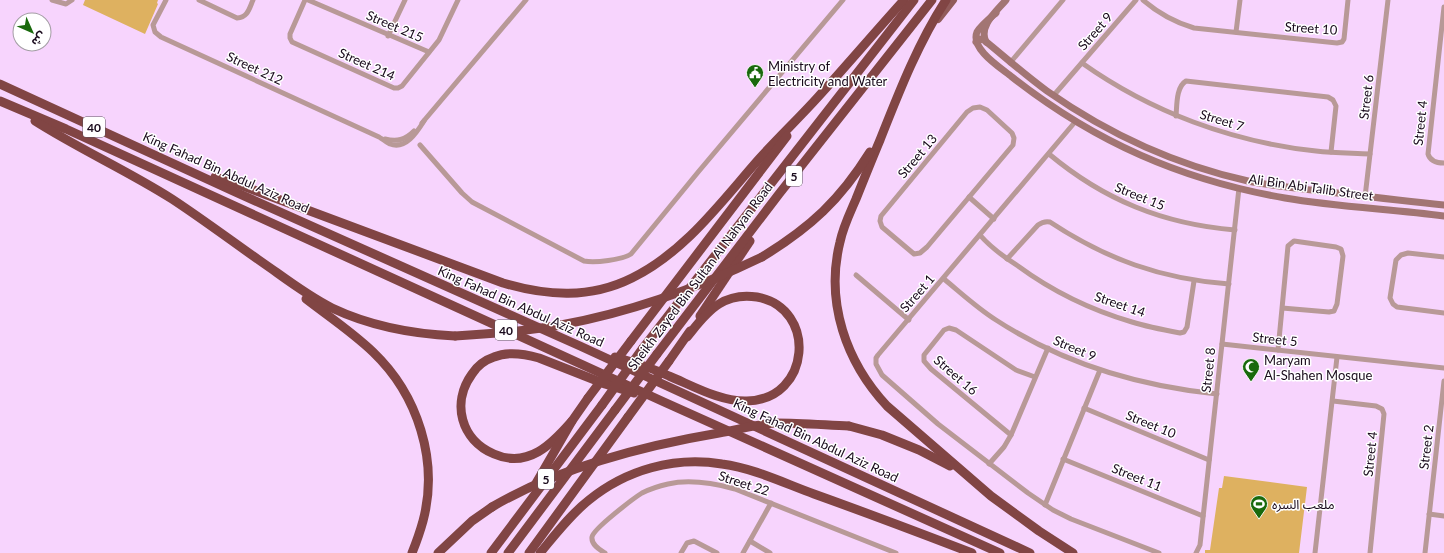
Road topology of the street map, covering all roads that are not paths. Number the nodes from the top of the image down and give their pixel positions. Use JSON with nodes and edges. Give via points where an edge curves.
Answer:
{"nodes":[{"id":1,"x":52,"y":0,"type":"edge"},
{"id":2,"x":72,"y":0,"type":"edge"},
{"id":3,"x":166,"y":0,"type":"edge"},
{"id":4,"x":199,"y":0,"type":"edge"},
{"id":5,"x":253,"y":0,"type":"edge"},
{"id":6,"x":307,"y":0,"type":"edge"},
{"id":7,"x":405,"y":0,"type":"edge"},
{"id":8,"x":458,"y":0,"type":"edge"},
{"id":9,"x":526,"y":0,"type":"edge"},
{"id":10,"x":843,"y":0,"type":"edge"},
{"id":11,"x":904,"y":0,"type":"edge"},
{"id":12,"x":914,"y":0,"type":"edge"},
{"id":13,"x":932,"y":0,"type":"edge"},
{"id":14,"x":946,"y":0,"type":"edge"},
{"id":15,"x":953,"y":0,"type":"edge"},
{"id":16,"x":1006,"y":0,"type":"edge"},
{"id":17,"x":1063,"y":0,"type":"edge"},
{"id":18,"x":1136,"y":0,"type":"edge"},
{"id":19,"x":1143,"y":0,"type":"edge"},
{"id":20,"x":1240,"y":0,"type":"edge"},
{"id":21,"x":1348,"y":0,"type":"edge"},
{"id":22,"x":1388,"y":0,"type":"edge"},
{"id":23,"x":1444,"y":7,"type":"edge"},
{"id":24,"x":996,"y":13,"type":"junction"},
{"id":25,"x":1444,"y":17,"type":"edge"},
{"id":26,"x":928,"y":30,"type":"junction"},
{"id":27,"x":1236,"y":32,"type":"junction"},
{"id":28,"x":388,"y":36,"type":"junction"},
{"id":29,"x":976,"y":42,"type":"junction"},
{"id":30,"x":986,"y":42,"type":"junction"},
{"id":31,"x":429,"y":52,"type":"junction"},
{"id":32,"x":1082,"y":63,"type":"junction"},
{"id":33,"x":1013,"y":65,"type":"junction"},
{"id":34,"x":1009,"y":75,"type":"junction"},
{"id":35,"x":1437,"y":75,"type":"junction"},
{"id":36,"x":1444,"y":76,"type":"edge"},
{"id":37,"x":0,"y":84,"type":"edge"},
{"id":38,"x":1054,"y":95,"type":"junction"},
{"id":39,"x":816,"y":99,"type":"junction"},
{"id":40,"x":0,"y":101,"type":"edge"},
{"id":41,"x":12,"y":106,"type":"junction"},
{"id":42,"x":1176,"y":116,"type":"junction"},
{"id":43,"x":888,"y":120,"type":"junction"},
{"id":44,"x":1076,"y":122,"type":"junction"},
{"id":45,"x":420,"y":144,"type":"dead end"},
{"id":46,"x":1150,"y":148,"type":"junction"},
{"id":47,"x":1331,"y":152,"type":"junction"},
{"id":48,"x":1049,"y":154,"type":"junction"},
{"id":49,"x":1370,"y":154,"type":"junction"},
{"id":50,"x":1145,"y":158,"type":"junction"},
{"id":51,"x":1186,"y":162,"type":"junction"},
{"id":52,"x":1444,"y":163,"type":"edge"},
{"id":53,"x":189,"y":170,"type":"junction"},
{"id":54,"x":1181,"y":171,"type":"junction"},
{"id":55,"x":1239,"y":188,"type":"junction"},
{"id":56,"x":779,"y":194,"type":"junction"},
{"id":57,"x":969,"y":197,"type":"junction"},
{"id":58,"x":1365,"y":197,"type":"junction"},
{"id":59,"x":1443,"y":205,"type":"edge"},
{"id":60,"x":1442,"y":215,"type":"edge"},
{"id":61,"x":994,"y":219,"type":"junction"},
{"id":62,"x":1235,"y":230,"type":"junction"},
{"id":63,"x":980,"y":235,"type":"junction"},
{"id":64,"x":242,"y":249,"type":"junction"},
{"id":65,"x":1444,"y":257,"type":"edge"},
{"id":66,"x":1008,"y":259,"type":"junction"},
{"id":67,"x":856,"y":275,"type":"dead end"},
{"id":68,"x":944,"y":279,"type":"junction"},
{"id":69,"x":1194,"y":280,"type":"junction"},
{"id":70,"x":1229,"y":284,"type":"junction"},
{"id":71,"x":1282,"y":308,"type":"junction"},
{"id":72,"x":1444,"y":313,"type":"edge"},
{"id":73,"x":908,"y":320,"type":"junction"},
{"id":74,"x":687,"y":336,"type":"junction"},
{"id":75,"x":1222,"y":344,"type":"junction"},
{"id":76,"x":580,"y":346,"type":"junction"},
{"id":77,"x":1048,"y":348,"type":"junction"},
{"id":78,"x":1278,"y":350,"type":"junction"},
{"id":79,"x":1337,"y":357,"type":"junction"},
{"id":80,"x":1444,"y":368,"type":"edge"},
{"id":81,"x":1100,"y":370,"type":"junction"},
{"id":82,"x":1035,"y":377,"type":"junction"},
{"id":83,"x":1444,"y":382,"type":"edge"},
{"id":84,"x":1217,"y":394,"type":"junction"},
{"id":85,"x":1332,"y":400,"type":"junction"},
{"id":86,"x":664,"y":402,"type":"junction"},
{"id":87,"x":1084,"y":408,"type":"junction"},
{"id":88,"x":572,"y":421,"type":"junction"},
{"id":89,"x":1442,"y":423,"type":"edge"},
{"id":90,"x":1011,"y":435,"type":"junction"},
{"id":91,"x":1063,"y":459,"type":"junction"},
{"id":92,"x":1209,"y":460,"type":"junction"},
{"id":93,"x":989,"y":464,"type":"junction"},
{"id":94,"x":978,"y":485,"type":"junction"},
{"id":95,"x":771,"y":503,"type":"junction"},
{"id":96,"x":1045,"y":505,"type":"junction"},
{"id":97,"x":1429,"y":514,"type":"junction"},
{"id":98,"x":1203,"y":516,"type":"junction"},
{"id":99,"x":1444,"y":516,"type":"edge"},
{"id":100,"x":507,"y":530,"type":"junction"},
{"id":101,"x":750,"y":542,"type":"junction"},
{"id":102,"x":884,"y":551,"type":"edge"},
{"id":103,"x":412,"y":553,"type":"edge"},
{"id":104,"x":438,"y":553,"type":"edge"},
{"id":105,"x":491,"y":553,"type":"edge"},
{"id":106,"x":508,"y":553,"type":"edge"},
{"id":107,"x":529,"y":553,"type":"edge"},
{"id":108,"x":540,"y":553,"type":"edge"},
{"id":109,"x":605,"y":553,"type":"edge"},
{"id":110,"x":681,"y":553,"type":"edge"},
{"id":111,"x":717,"y":553,"type":"edge"},
{"id":112,"x":743,"y":553,"type":"edge"},
{"id":113,"x":770,"y":553,"type":"edge"},
{"id":114,"x":896,"y":553,"type":"edge"},
{"id":115,"x":972,"y":553,"type":"edge"},
{"id":116,"x":1000,"y":553,"type":"edge"},
{"id":117,"x":1030,"y":553,"type":"edge"},
{"id":118,"x":1073,"y":553,"type":"edge"},
{"id":119,"x":1159,"y":553,"type":"edge"},
{"id":120,"x":1196,"y":553,"type":"edge"},
{"id":121,"x":1315,"y":553,"type":"edge"},
{"id":122,"x":1370,"y":553,"type":"edge"},
{"id":123,"x":1425,"y":553,"type":"edge"}],
"edges":[{"from":1,"to":2,"type":"street","via":[[66,4]]},
{"from":3,"to":9,"type":"street","name":"Street 212","via":[[153,25],[155,32],[161,37],[379,137],[395,141],[408,137],[424,121]]},
{"from":4,"to":5,"type":"street","via":[[237,18],[246,15]]},
{"from":6,"to":28,"type":"street","name":"Street 215"},
{"from":6,"to":31,"type":"street","name":"Street 214","via":[[290,34],[292,42],[394,88],[402,86]]},
{"from":7,"to":28,"type":"street"},
{"from":8,"to":31,"type":"street","name":"Street 214","via":[[439,40]]},
{"from":10,"to":45,"type":"street","via":[[631,254],[625,258],[584,261],[472,202]]},
{"from":11,"to":39,"type":"highway"},
{"from":12,"to":100,"type":"highway","name":"Sheikh Zayed Bin Sultan Al Nahyan Road","number":"5","bridge":true,"via":[[644,348]]},
{"from":13,"to":56,"type":"highway","name":"Sheikh Zayed Bin Sultan Al Nahyan Road","number":"5"},
{"from":14,"to":26,"type":"highway"},
{"from":15,"to":26,"type":"main road"},
{"from":16,"to":24,"type":"street"},
{"from":17,"to":33,"type":"street"},
{"from":18,"to":32,"type":"street","name":"Street 9"},
{"from":19,"to":27,"type":"street","name":"Street 10","via":[[1158,12],[1182,24],[1202,29]]},
{"from":20,"to":27,"type":"street"},
{"from":21,"to":27,"type":"street","name":"Street 10","via":[[1344,38],[1340,43]]},
{"from":22,"to":49,"type":"street","name":"Street 6"},
{"from":23,"to":25,"type":"street","name":"Street 4"},
{"from":24,"to":29,"type":"street","via":[[978,30]]},
{"from":24,"to":30,"type":"street","via":[[985,28]]},
{"from":25,"to":35,"type":"street","name":"Street 4"},
{"from":26,"to":43,"type":"highway"},
{"from":28,"to":31,"type":"street","name":"Street 215"},
{"from":29,"to":30,"type":"street","via":[[980,38]]},
{"from":29,"to":34,"type":"street","name":"Ali Bin Abi Talib Street","via":[[982,52]]},
{"from":30,"to":33,"type":"street","name":"Ali Bin Abi Talib Street"},
{"from":32,"to":38,"type":"street","name":"Street 9"},
{"from":32,"to":42,"type":"street","name":"Street 7","via":[[1117,86]]},
{"from":33,"to":34,"type":"street","via":[[1008,68]]},
{"from":33,"to":38,"type":"street","name":"Ali Bin Abi Talib Street"},
{"from":34,"to":44,"type":"street","name":"Ali Bin Abi Talib Street"},
{"from":35,"to":36,"type":"street"},
{"from":35,"to":52,"type":"street","name":"Street 4","via":[[1428,154],[1434,162]]},
{"from":37,"to":53,"type":"highway","name":"King Fahad Bin Abdul Aziz Road","number":"40"},
{"from":38,"to":46,"type":"street","name":"Ali Bin Abi Talib Street","via":[[1097,122]]},
{"from":39,"to":53,"type":"highway","via":[[680,245],[655,265],[631,279],[587,292],[546,293],[503,283],[235,183]]},
{"from":39,"to":88,"type":"highway","bridge":true},
{"from":40,"to":41,"type":"highway","name":"King Fahad Bin Abdul Aziz Road","number":"40"},
{"from":41,"to":64,"type":"highway","via":[[61,137],[171,198]]},
{"from":41,"to":86,"type":"highway","name":"King Fahad Bin Abdul Aziz Road","number":"40"},
{"from":42,"to":47,"type":"street","name":"Street 7","via":[[1259,142],[1302,150]]},
{"from":42,"to":47,"type":"street","via":[[1180,89],[1186,81],[1328,98],[1336,106]]},
{"from":43,"to":64,"type":"highway","bridge":true,"via":[[856,174],[836,199],[814,221],[762,257],[698,286],[664,298],[623,311],[561,325],[455,336],[409,332],[332,308],[302,291]]},
{"from":43,"to":94,"type":"highway","via":[[844,226],[840,242],[835,278],[839,322],[853,359],[873,390]]},
{"from":44,"to":48,"type":"street","name":"Street 1"},
{"from":44,"to":50,"type":"street","name":"Ali Bin Abi Talib Street"},
{"from":46,"to":50,"type":"street","via":[[1150,154]]},
{"from":46,"to":51,"type":"street","name":"Ali Bin Abi Talib Street"},
{"from":47,"to":49,"type":"street","name":"Street 7"},
{"from":48,"to":61,"type":"street","name":"Street 1"},
{"from":48,"to":62,"type":"street","name":"Street 15","via":[[1089,184],[1133,207],[1177,221]]},
{"from":49,"to":58,"type":"street","name":"Street 6"},
{"from":50,"to":54,"type":"street","name":"Ali Bin Abi Talib Street"},
{"from":51,"to":54,"type":"street","via":[[1180,165]]},
{"from":51,"to":58,"type":"street","name":"Ali Bin Abi Talib Street","via":[[1261,183]]},
{"from":53,"to":76,"type":"highway","name":"King Fahad Bin Abdul Aziz Road","number":"40"},
{"from":54,"to":55,"type":"street","name":"Ali Bin Abi Talib Street"},
{"from":55,"to":60,"type":"street","name":"Ali Bin Abi Talib Street","via":[[1285,198]]},
{"from":55,"to":62,"type":"street","name":"Street 8"},
{"from":56,"to":74,"type":"highway","via":[[765,220]]},
{"from":56,"to":106,"type":"highway","name":"Sheikh Zayed Bin Sultan Al Nahyan Road","number":"5","bridge":true},
{"from":57,"to":57,"type":"street","name":"Street 13","via":[[1010,149],[1014,140],[1011,131],[980,107],[968,112],[882,215],[880,222],[883,228],[911,252],[918,254],[927,248]]},
{"from":57,"to":61,"type":"street"},
{"from":58,"to":59,"type":"street","name":"Ali Bin Abi Talib Street"},
{"from":59,"to":60,"type":"street"},
{"from":61,"to":63,"type":"street","name":"Street 1"},
{"from":62,"to":70,"type":"street","name":"Street 8"},
{"from":63,"to":66,"type":"street","name":"Street 14"},
{"from":63,"to":68,"type":"street","name":"Street 1"},
{"from":64,"to":103,"type":"highway","via":[[368,348],[384,363],[411,404],[422,435],[428,468],[423,521]]},
{"from":65,"to":72,"type":"street","via":[[1408,253],[1399,256],[1396,260],[1390,298],[1397,307]]},
{"from":66,"to":69,"type":"street","via":[[1041,222],[1050,222],[1094,249],[1113,257],[1161,274]]},
{"from":66,"to":69,"type":"street","name":"Street 14","via":[[1044,284],[1076,301],[1133,322],[1180,333],[1184,332],[1187,326]]},
{"from":67,"to":73,"type":"street"},
{"from":68,"to":73,"type":"street","name":"Street 1"},
{"from":68,"to":77,"type":"street","name":"Street 9","via":[[997,321]]},
{"from":69,"to":70,"type":"street"},
{"from":70,"to":75,"type":"street","name":"Street 8"},
{"from":71,"to":71,"type":"street","via":[[1287,249],[1291,243],[1294,241],[1341,249],[1343,256],[1334,311]]},
{"from":71,"to":78,"type":"street"},
{"from":73,"to":93,"type":"street","name":"Street 1","via":[[878,355],[878,370],[928,417]]},
{"from":74,"to":76,"type":"highway","via":[[718,304],[733,298],[755,296],[772,302],[788,315],[798,335],[799,359],[792,376],[780,389],[759,400],[742,401],[721,397],[646,367]]},
{"from":74,"to":107,"type":"highway","bridge":true},
{"from":75,"to":78,"type":"street","name":"Street 5"},
{"from":75,"to":84,"type":"street","name":"Street 8"},
{"from":76,"to":117,"type":"highway","name":"King Fahad Bin Abdul Aziz Road","number":"40"},
{"from":77,"to":81,"type":"street","name":"Street 9"},
{"from":77,"to":82,"type":"street"},
{"from":78,"to":79,"type":"street","name":"Street 5"},
{"from":79,"to":80,"type":"street","name":"Street 5"},
{"from":79,"to":85,"type":"street"},
{"from":81,"to":84,"type":"street","name":"Street 9","via":[[1166,387]]},
{"from":81,"to":87,"type":"street"},
{"from":82,"to":90,"type":"street"},
{"from":82,"to":90,"type":"street","name":"Street 16","via":[[1016,370],[952,328],[944,330],[924,355],[925,363],[931,369]]},
{"from":83,"to":89,"type":"street","name":"Street 2"},
{"from":84,"to":92,"type":"street","name":"Street 8"},
{"from":85,"to":121,"type":"street"},
{"from":85,"to":122,"type":"street","name":"Street 4","via":[[1376,406],[1382,409],[1384,414]]},
{"from":86,"to":88,"type":"highway","via":[[624,391],[539,358],[521,354],[494,356],[487,360],[472,374],[463,393],[461,409],[466,430],[474,442],[498,456],[525,457],[537,453],[552,442]]},
{"from":86,"to":116,"type":"highway","name":"King Fahad Bin Abdul Aziz Road","number":"40"},
{"from":87,"to":91,"type":"street"},
{"from":87,"to":92,"type":"street","name":"Street 10"},
{"from":88,"to":100,"type":"highway"},
{"from":89,"to":97,"type":"street","name":"Street 2"},
{"from":90,"to":93,"type":"street"},
{"from":91,"to":96,"type":"street"},
{"from":91,"to":98,"type":"street","name":"Street 11"},
{"from":92,"to":98,"type":"street","name":"Street 8"},
{"from":93,"to":96,"type":"street","name":"Street 1"},
{"from":94,"to":104,"type":"highway","bridge":true,"via":[[951,466],[882,435],[849,426],[774,423],[639,449],[586,465],[514,494],[492,507],[472,521]]},
{"from":94,"to":118,"type":"highway"},
{"from":95,"to":101,"type":"street"},
{"from":95,"to":102,"type":"street","name":"Street 22"},
{"from":95,"to":109,"type":"street","name":"Street 22","via":[[735,489],[710,483],[679,482],[656,487],[632,500],[594,533],[593,542]]},
{"from":96,"to":119,"type":"street","via":[[1078,522]]},
{"from":97,"to":99,"type":"street"},
{"from":97,"to":123,"type":"street","name":"Street 2"},
{"from":98,"to":120,"type":"street","name":"Street 8","via":[[1200,545]]},
{"from":100,"to":105,"type":"highway","name":"Sheikh Zayed Bin Sultan Al Nahyan Road","number":"5"},
{"from":101,"to":112,"type":"street"},
{"from":101,"to":113,"type":"street"},
{"from":102,"to":114,"type":"street","name":"Street 22"},
{"from":108,"to":115,"type":"highway","via":[[588,500],[611,484],[633,473],[676,462],[722,464],[751,472]]},
{"from":110,"to":111,"type":"street","via":[[688,543],[694,541]]}]}
